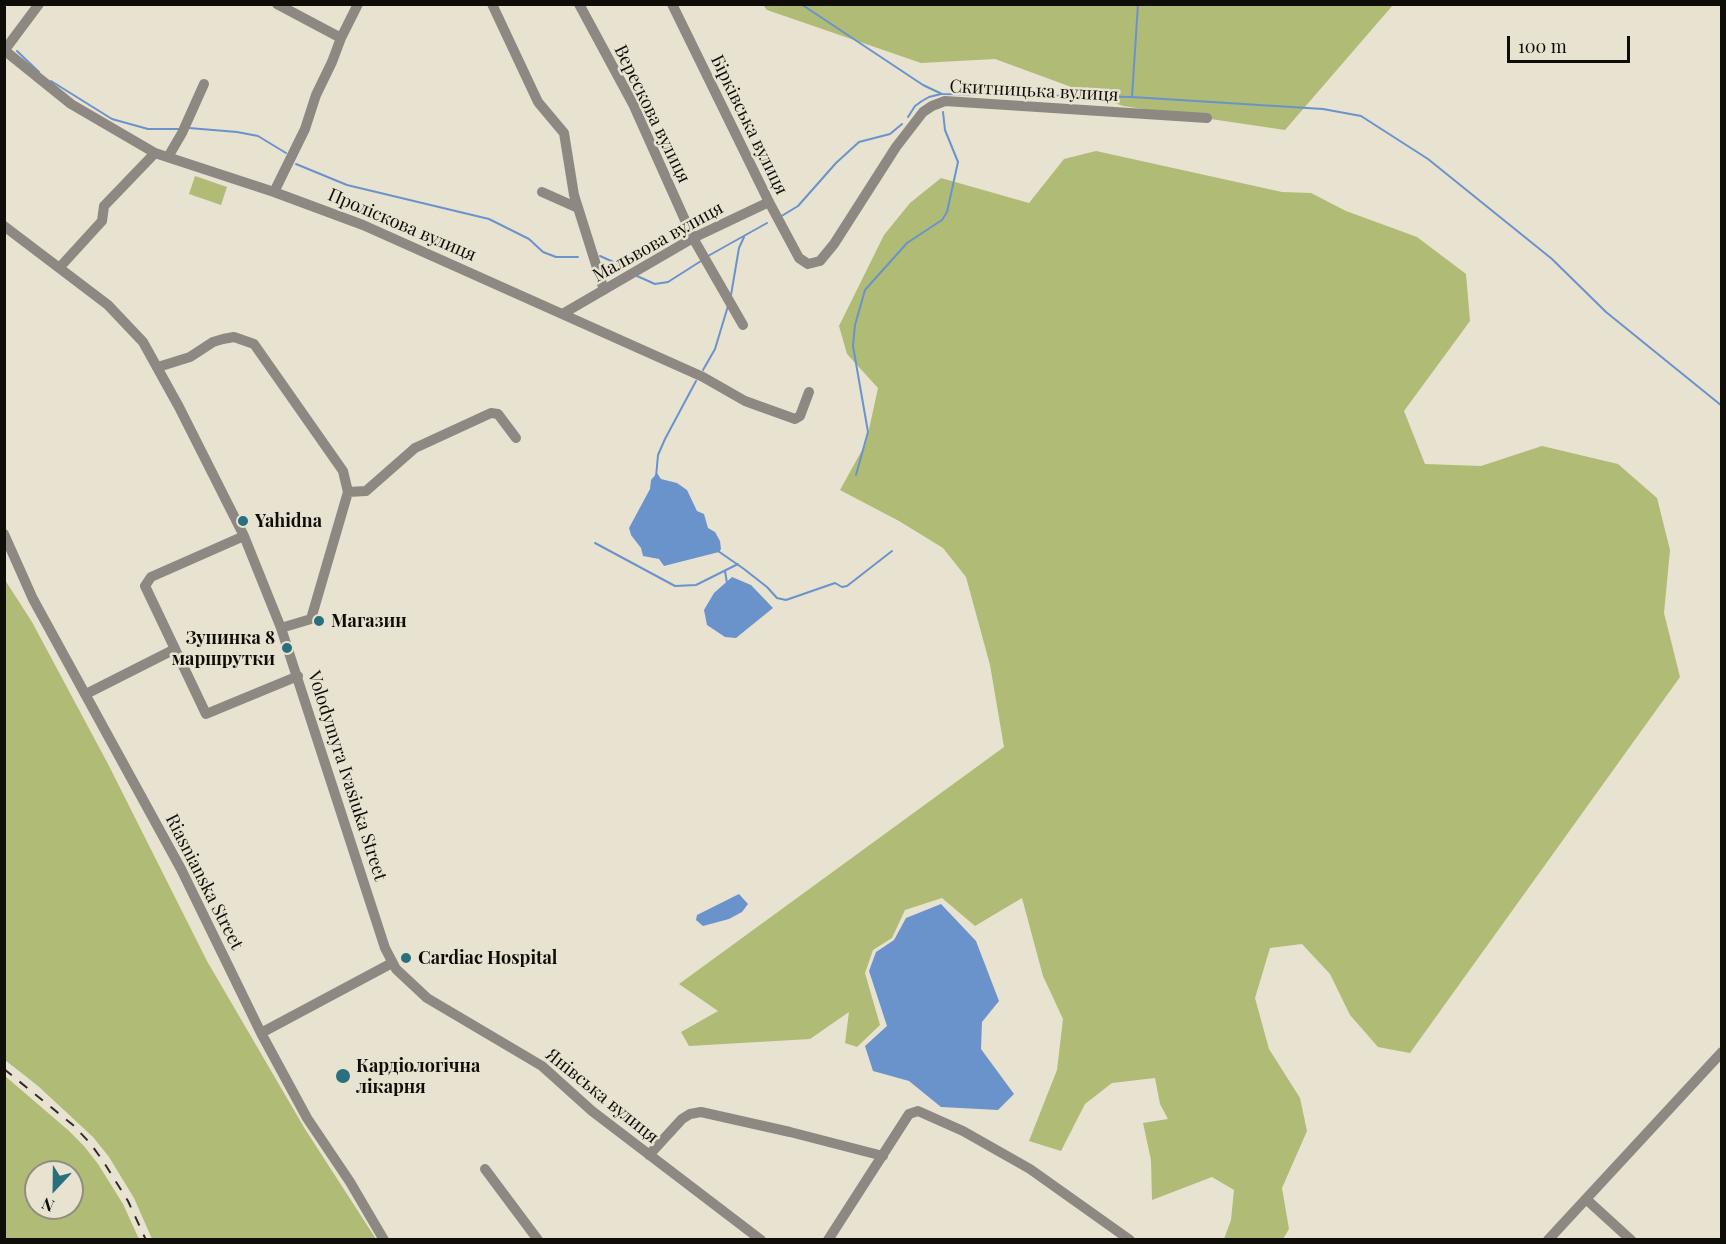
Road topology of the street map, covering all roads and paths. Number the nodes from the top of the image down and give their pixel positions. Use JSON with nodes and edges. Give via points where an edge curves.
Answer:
{"nodes":[{"id":1,"x":39,"y":4,"type":"edge"},
{"id":2,"x":277,"y":4,"type":"edge"},
{"id":3,"x":358,"y":4,"type":"edge"},
{"id":4,"x":492,"y":4,"type":"edge"},
{"id":5,"x":579,"y":4,"type":"edge"},
{"id":6,"x":672,"y":4,"type":"edge"},
{"id":7,"x":341,"y":38,"type":"junction"},
{"id":8,"x":5,"y":51,"type":"edge"},
{"id":9,"x":204,"y":84,"type":"dead end"},
{"id":10,"x":1207,"y":118,"type":"dead end"},
{"id":11,"x":155,"y":153,"type":"junction"},
{"id":12,"x":168,"y":157,"type":"junction"},
{"id":13,"x":274,"y":192,"type":"junction"},
{"id":14,"x":542,"y":192,"type":"dead end"},
{"id":15,"x":769,"y":202,"type":"junction"},
{"id":16,"x":578,"y":208,"type":"junction"},
{"id":17,"x":4,"y":226,"type":"edge"},
{"id":18,"x":693,"y":238,"type":"junction"},
{"id":19,"x":799,"y":258,"type":"joint"},
{"id":20,"x":60,"y":267,"type":"junction"},
{"id":21,"x":604,"y":290,"type":"junction"},
{"id":22,"x":564,"y":313,"type":"junction"},
{"id":23,"x":743,"y":325,"type":"dead end"},
{"id":24,"x":158,"y":367,"type":"junction"},
{"id":25,"x":809,"y":392,"type":"dead end"},
{"id":26,"x":516,"y":438,"type":"dead end"},
{"id":27,"x":348,"y":492,"type":"junction"},
{"id":28,"x":4,"y":534,"type":"edge"},
{"id":29,"x":244,"y":536,"type":"junction"},
{"id":30,"x":280,"y":628,"type":"junction"},
{"id":31,"x":175,"y":649,"type":"junction"},
{"id":32,"x":298,"y":676,"type":"junction"},
{"id":33,"x":86,"y":694,"type":"junction"},
{"id":34,"x":392,"y":963,"type":"junction"},
{"id":35,"x":261,"y":1033,"type":"junction"},
{"id":36,"x":1722,"y":1052,"type":"edge"},
{"id":37,"x":649,"y":1155,"type":"junction"},
{"id":38,"x":883,"y":1156,"type":"junction"},
{"id":39,"x":485,"y":1169,"type":"dead end"},
{"id":40,"x":1586,"y":1199,"type":"junction"},
{"id":41,"x":384,"y":1239,"type":"edge"},
{"id":42,"x":538,"y":1239,"type":"edge"},
{"id":43,"x":759,"y":1239,"type":"edge"},
{"id":44,"x":828,"y":1239,"type":"edge"},
{"id":45,"x":1130,"y":1239,"type":"edge"},
{"id":46,"x":1548,"y":1239,"type":"edge"},
{"id":47,"x":1631,"y":1239,"type":"edge"}],
"edges":[{"from":1,"to":8,"type":"street"},
{"from":2,"to":7,"type":"street"},
{"from":3,"to":7,"type":"street"},
{"from":4,"to":16,"type":"street","via":[[538,102],[564,133]]},
{"from":5,"to":18,"type":"street","name":"Верескова вулиця","via":[[633,104]]},
{"from":6,"to":15,"type":"street","name":"Бірківська вулиця"},
{"from":7,"to":13,"type":"street","via":[[305,129]]},
{"from":8,"to":11,"type":"street","name":"Проліскова вулиця","via":[[70,104]]},
{"from":9,"to":12,"type":"street"},
{"from":10,"to":19,"type":"street","name":"Скитницька вулиця","via":[[945,101],[923,112],[820,261],[808,264]]},
{"from":11,"to":12,"type":"street","name":"Проліскова вулиця"},
{"from":11,"to":20,"type":"street","via":[[104,206],[102,221]]},
{"from":12,"to":13,"type":"street","name":"Проліскова вулиця"},
{"from":13,"to":22,"type":"street","name":"Проліскова вулиця","via":[[363,225]]},
{"from":14,"to":16,"type":"street"},
{"from":15,"to":18,"type":"street","name":"Мальвова вулиця"},
{"from":15,"to":19,"type":"street","name":"Бірківська вулиця"},
{"from":16,"to":21,"type":"street"},
{"from":17,"to":20,"type":"street","name":"Volodymyra Ivasiuka Street"},
{"from":18,"to":21,"type":"street","name":"Мальвова вулиця"},
{"from":18,"to":23,"type":"street","name":"Верескова вулиця"},
{"from":20,"to":24,"type":"street","name":"Volodymyra Ivasiuka Street","via":[[108,305],[143,342]]},
{"from":21,"to":22,"type":"street","name":"Мальвова вулиця"},
{"from":22,"to":25,"type":"street","name":"Проліскова вулиця","via":[[703,377],[745,401],[795,419],[800,416]]},
{"from":24,"to":27,"type":"street","via":[[190,357],[223,339],[234,337],[254,344],[344,471]]},
{"from":24,"to":29,"type":"street","name":"Volodymyra Ivasiuka Street"},
{"from":26,"to":27,"type":"street","via":[[498,414],[490,413],[415,448],[366,491]]},
{"from":27,"to":30,"type":"street","via":[[311,619]]},
{"from":28,"to":33,"type":"street","name":"Riasnianska Street","via":[[33,599]]},
{"from":29,"to":30,"type":"street","name":"Volodymyra Ivasiuka Street"},
{"from":29,"to":31,"type":"street","via":[[147,581],[145,586]]},
{"from":30,"to":32,"type":"street","name":"Volodymyra Ivasiuka Street"},
{"from":31,"to":32,"type":"street","via":[[206,714]]},
{"from":31,"to":33,"type":"street"},
{"from":32,"to":34,"type":"street","name":"Volodymyra Ivasiuka Street"},
{"from":33,"to":35,"type":"street","name":"Riasnianska Street","via":[[181,869]]},
{"from":34,"to":35,"type":"street"},
{"from":34,"to":37,"type":"street","name":"Янівська вулиця","via":[[428,998],[542,1066]]},
{"from":35,"to":41,"type":"street","name":"Riasnianska Street","via":[[307,1118]]},
{"from":36,"to":40,"type":"street"},
{"from":37,"to":38,"type":"street","via":[[682,1119],[701,1112]]},
{"from":37,"to":43,"type":"street","name":"Янівська вулиця"},
{"from":38,"to":44,"type":"street"},
{"from":38,"to":45,"type":"street","via":[[909,1114],[918,1111],[1030,1169]]},
{"from":39,"to":42,"type":"street"},
{"from":40,"to":46,"type":"street"},
{"from":40,"to":47,"type":"street"}]}
